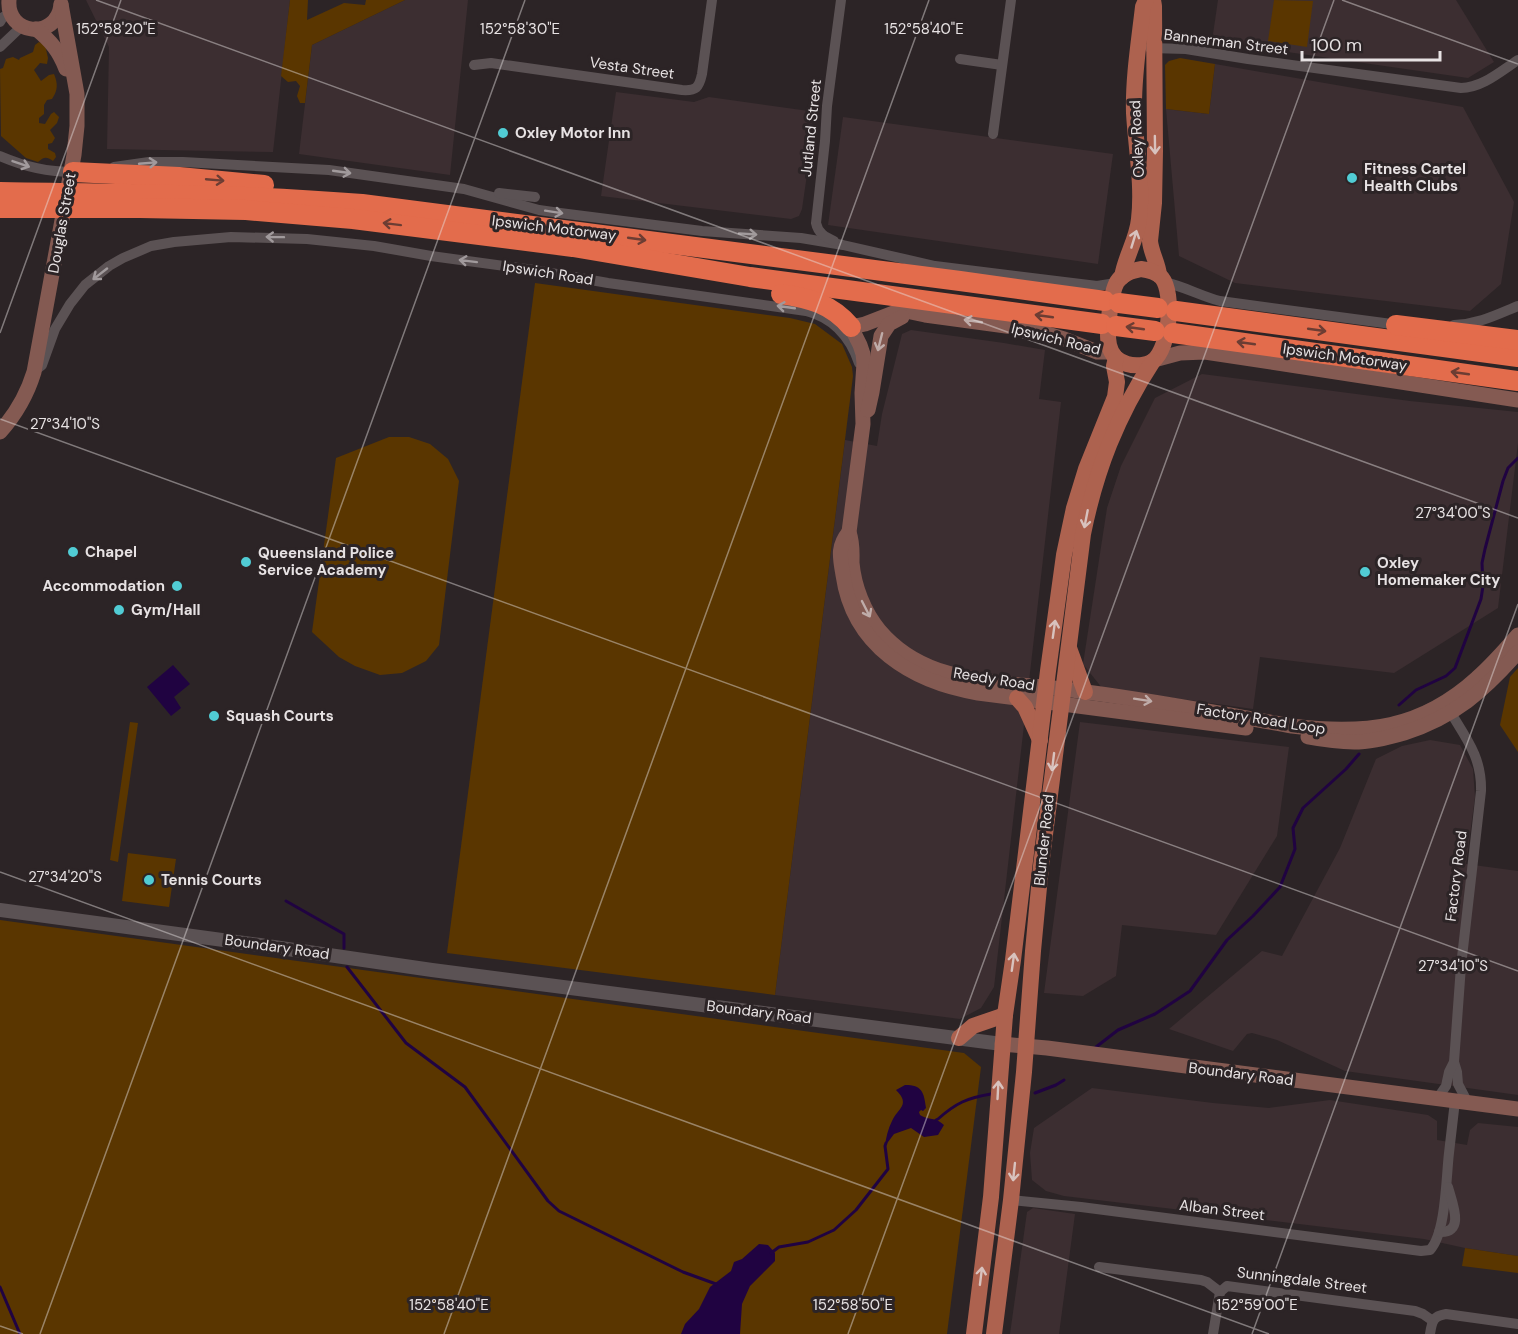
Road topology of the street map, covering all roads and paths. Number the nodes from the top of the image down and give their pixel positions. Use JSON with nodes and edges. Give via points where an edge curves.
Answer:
{"nodes":[{"id":1,"x":712,"y":0,"type":"edge"},
{"id":2,"x":841,"y":0,"type":"edge"},
{"id":3,"x":1011,"y":0,"type":"edge"},
{"id":4,"x":1146,"y":0,"type":"edge"},
{"id":5,"x":1153,"y":0,"type":"edge"},
{"id":6,"x":61,"y":2,"type":"edge"},
{"id":7,"x":6,"y":12,"type":"edge"},
{"id":8,"x":29,"y":28,"type":"junction"},
{"id":9,"x":0,"y":47,"type":"edge"},
{"id":10,"x":1146,"y":48,"type":"junction"},
{"id":11,"x":960,"y":59,"type":"dead end"},
{"id":12,"x":1518,"y":60,"type":"edge"},
{"id":13,"x":474,"y":65,"type":"dead end"},
{"id":14,"x":1002,"y":65,"type":"junction"},
{"id":15,"x":993,"y":134,"type":"dead end"},
{"id":16,"x":0,"y":151,"type":"edge"},
{"id":17,"x":0,"y":156,"type":"edge"},
{"id":18,"x":84,"y":172,"type":"junction"},
{"id":19,"x":456,"y":187,"type":"junction"},
{"id":20,"x":0,"y":192,"type":"edge"},
{"id":21,"x":535,"y":197,"type":"dead end"},
{"id":22,"x":38,"y":201,"type":"junction"},
{"id":23,"x":84,"y":201,"type":"junction"},
{"id":24,"x":324,"y":201,"type":"junction"},
{"id":25,"x":0,"y":208,"type":"edge"},
{"id":26,"x":450,"y":231,"type":"junction"},
{"id":27,"x":843,"y":244,"type":"junction"},
{"id":28,"x":741,"y":253,"type":"junction"},
{"id":29,"x":935,"y":266,"type":"junction"},
{"id":30,"x":1162,"y":279,"type":"junction"},
{"id":31,"x":1115,"y":292,"type":"junction"},
{"id":32,"x":1518,"y":306,"type":"edge"},
{"id":33,"x":1168,"y":307,"type":"junction"},
{"id":34,"x":925,"y":315,"type":"junction"},
{"id":35,"x":1396,"y":325,"type":"junction"},
{"id":36,"x":845,"y":327,"type":"junction"},
{"id":37,"x":1108,"y":327,"type":"junction"},
{"id":38,"x":1164,"y":335,"type":"junction"},
{"id":39,"x":1518,"y":340,"type":"edge"},
{"id":40,"x":1114,"y":355,"type":"junction"},
{"id":41,"x":1518,"y":357,"type":"edge"},
{"id":42,"x":1153,"y":361,"type":"junction"},
{"id":43,"x":34,"y":372,"type":"junction"},
{"id":44,"x":1518,"y":381,"type":"edge"},
{"id":45,"x":1518,"y":400,"type":"edge"},
{"id":46,"x":0,"y":420,"type":"edge"},
{"id":47,"x":863,"y":424,"type":"junction"},
{"id":48,"x":0,"y":432,"type":"edge"},
{"id":49,"x":849,"y":532,"type":"junction"},
{"id":50,"x":1518,"y":635,"type":"edge"},
{"id":51,"x":1068,"y":644,"type":"junction"},
{"id":52,"x":1518,"y":652,"type":"edge"},
{"id":53,"x":1085,"y":692,"type":"junction"},
{"id":54,"x":1054,"y":695,"type":"junction"},
{"id":55,"x":1017,"y":698,"type":"junction"},
{"id":56,"x":1448,"y":708,"type":"junction"},
{"id":57,"x":1041,"y":741,"type":"junction"},
{"id":58,"x":0,"y":910,"type":"edge"},
{"id":59,"x":1005,"y":1015,"type":"junction"},
{"id":60,"x":959,"y":1038,"type":"junction"},
{"id":61,"x":1002,"y":1044,"type":"junction"},
{"id":62,"x":1026,"y":1046,"type":"junction"},
{"id":63,"x":1454,"y":1062,"type":"junction"},
{"id":64,"x":1437,"y":1099,"type":"junction"},
{"id":65,"x":1462,"y":1102,"type":"junction"},
{"id":66,"x":1518,"y":1109,"type":"edge"},
{"id":67,"x":1011,"y":1200,"type":"junction"},
{"id":68,"x":1430,"y":1250,"type":"joint"},
{"id":69,"x":1099,"y":1267,"type":"dead end"},
{"id":70,"x":1220,"y":1292,"type":"junction"},
{"id":71,"x":1433,"y":1321,"type":"junction"},
{"id":72,"x":1518,"y":1324,"type":"edge"},
{"id":73,"x":974,"y":1334,"type":"edge"},
{"id":74,"x":994,"y":1334,"type":"edge"},
{"id":75,"x":1213,"y":1334,"type":"edge"},
{"id":76,"x":1430,"y":1334,"type":"edge"}],
"edges":[{"from":1,"to":13,"type":"street","name":"Vesta Street","via":[[702,74],[693,90],[491,63]]},
{"from":2,"to":27,"type":"street","name":"Jutland Street","via":[[816,223],[819,231]]},
{"from":3,"to":14,"type":"street"},
{"from":4,"to":10,"type":"main road","name":"Oxley Road"},
{"from":5,"to":10,"type":"main road","name":"Oxley Road"},
{"from":6,"to":8,"type":"main road","via":[[54,22],[43,28]]},
{"from":6,"to":43,"type":"main road","name":"Douglas Street","via":[[76,94],[77,126]]},
{"from":7,"to":8,"type":"main road","name":"Douglas Street"},
{"from":8,"to":9,"type":"street"},
{"from":8,"to":46,"type":"main road","name":"Douglas Street","via":[[54,44],[64,64],[72,125],[26,380]]},
{"from":10,"to":12,"type":"street","name":"Bannerman Street","via":[[1186,49],[1461,88],[1470,88]]},
{"from":10,"to":30,"type":"main road","name":"Oxley Road","one_way":true,"via":[[1155,151],[1150,242]]},
{"from":31,"to":10,"type":"main road","name":"Oxley Road","one_way":true,"via":[[1139,222],[1134,110],[1135,87]]},
{"from":11,"to":14,"type":"street"},
{"from":14,"to":15,"type":"street"},
{"from":16,"to":17,"type":"street"},
{"from":17,"to":18,"type":"street","one_way":true,"via":[[43,170]]},
{"from":18,"to":19,"type":"street","one_way":true,"via":[[144,163],[195,162],[311,168]]},
{"from":18,"to":24,"type":"highway","one_way":true,"via":[[297,189]]},
{"from":19,"to":21,"type":"street"},
{"from":19,"to":27,"type":"street","one_way":true,"via":[[554,212]]},
{"from":20,"to":22,"type":"highway","name":"Ipswich Motorway"},
{"from":22,"to":23,"type":"highway","name":"Ipswich Motorway"},
{"from":22,"to":25,"type":"highway","name":"Ipswich Motorway"},
{"from":23,"to":24,"type":"highway","name":"Ipswich Motorway","via":[[231,196]]},
{"from":26,"to":23,"type":"highway","name":"Ipswich Motorway","one_way":true,"via":[[246,210]]},
{"from":24,"to":28,"type":"highway","name":"Ipswich Motorway","one_way":true},
{"from":26,"to":36,"type":"highway","via":[[473,242],[803,297],[827,305]]},
{"from":37,"to":26,"type":"highway","name":"Ipswich Motorway","one_way":true},
{"from":27,"to":29,"type":"street"},
{"from":28,"to":29,"type":"highway","via":[[754,246]]},
{"from":28,"to":31,"type":"highway","name":"Ipswich Motorway"},
{"from":29,"to":31,"type":"street","via":[[1097,286]]},
{"from":30,"to":31,"type":"main road","via":[[1141,269],[1128,272]]},
{"from":30,"to":33,"type":"main road","name":"Oxley Road"},
{"from":30,"to":35,"type":"street","via":[[1220,301]]},
{"from":31,"to":33,"type":"highway","name":"Ipswich Motorway"},
{"from":31,"to":37,"type":"main road","name":"Oxley Road"},
{"from":32,"to":35,"type":"street","via":[[1473,324]]},
{"from":33,"to":38,"type":"main road"},
{"from":33,"to":41,"type":"highway","name":"Ipswich Motorway","one_way":true},
{"from":34,"to":36,"type":"main road","name":"Ipswich Road","via":[[900,311]]},
{"from":40,"to":34,"type":"main road","name":"Ipswich Road","one_way":true,"via":[[1034,330]]},
{"from":34,"to":47,"type":"main road","one_way":true,"via":[[896,319],[882,332]]},
{"from":35,"to":39,"type":"highway"},
{"from":36,"to":43,"type":"street","name":"Ipswich Road","one_way":true,"via":[[815,313],[785,307],[374,246],[307,238],[231,237],[151,246],[109,266],[77,293],[55,329],[42,365]]},
{"from":36,"to":47,"type":"main road","name":"Reedy Road","via":[[859,341],[863,352]]},
{"from":38,"to":37,"type":"highway","name":"Ipswich Motorway","one_way":true},
{"from":37,"to":40,"type":"main road","name":"Blunder Road"},
{"from":38,"to":42,"type":"main road","name":"Blunder Road"},
{"from":44,"to":38,"type":"highway","name":"Ipswich Motorway","one_way":true},
{"from":40,"to":42,"type":"main road","via":[[1135,366]]},
{"from":54,"to":40,"type":"main road","name":"Blunder Road","one_way":true,"via":[[1068,532],[1086,469],[1115,397]]},
{"from":42,"to":45,"type":"main road","via":[[1180,352],[1205,352]]},
{"from":42,"to":51,"type":"main road","name":"Blunder Road","one_way":true,"via":[[1116,426],[1093,489]]},
{"from":43,"to":48,"type":"main road","name":"Douglas Street","via":[[17,410]]},
{"from":47,"to":49,"type":"main road","name":"Reedy Road"},
{"from":49,"to":54,"type":"main road","name":"Reedy Road","one_way":true,"via":[[858,592],[878,628],[900,650],[947,672]]},
{"from":49,"to":55,"type":"main road","name":"Reedy Road","via":[[842,542],[841,556],[848,599],[860,623],[883,652],[909,670],[942,685]]},
{"from":50,"to":56,"type":"main road","name":"Factory Road Loop"},
{"from":51,"to":53,"type":"main road"},
{"from":51,"to":54,"type":"main road","name":"Blunder Road"},
{"from":52,"to":56,"type":"main road","name":"Factory Road Loop","via":[[1486,686]]},
{"from":53,"to":54,"type":"main road","name":"Factory Road Loop"},
{"from":53,"to":56,"type":"main road","name":"Factory Road Loop","one_way":true,"via":[[1337,730],[1372,728]]},
{"from":54,"to":55,"type":"main road","name":"Reedy Road"},
{"from":54,"to":56,"type":"main road","name":"Factory Road Loop","via":[[1355,742],[1398,735],[1426,725]]},
{"from":54,"to":57,"type":"main road","name":"Blunder Road"},
{"from":54,"to":62,"type":"main road","name":"Blunder Road","one_way":true},
{"from":55,"to":57,"type":"main road"},
{"from":56,"to":63,"type":"street","name":"Factory Road","via":[[1470,743],[1482,780]]},
{"from":59,"to":57,"type":"main road","name":"Blunder Road","one_way":true},
{"from":58,"to":60,"type":"street","name":"Boundary Road"},
{"from":59,"to":60,"type":"main road","via":[[973,1026]]},
{"from":59,"to":61,"type":"main road","name":"Blunder Road"},
{"from":60,"to":61,"type":"street","name":"Boundary Road"},
{"from":61,"to":62,"type":"main road","name":"Boundary Road"},
{"from":73,"to":61,"type":"main road","name":"Blunder Road","one_way":true,"via":[[991,1197]]},
{"from":62,"to":64,"type":"main road","name":"Boundary Road"},
{"from":62,"to":67,"type":"main road","name":"Blunder Road","one_way":true},
{"from":63,"to":64,"type":"street","name":"Factory Road"},
{"from":63,"to":65,"type":"street","name":"Factory Road"},
{"from":64,"to":65,"type":"main road","name":"Boundary Road"},
{"from":65,"to":66,"type":"main road","name":"Boundary Road"},
{"from":65,"to":68,"type":"street","name":"Factory Road","via":[[1448,1155],[1439,1232]]},
{"from":67,"to":68,"type":"street","name":"Alban Street"},
{"from":67,"to":74,"type":"main road","name":"Blunder Road"},
{"from":69,"to":70,"type":"street","name":"Sunningdale Street","via":[[1201,1280]]},
{"from":70,"to":71,"type":"street","name":"Sunningdale Street","via":[[1227,1286],[1331,1298],[1415,1311]]},
{"from":70,"to":75,"type":"street"},
{"from":71,"to":72,"type":"street","via":[[1446,1314]]},
{"from":71,"to":76,"type":"street"}]}
